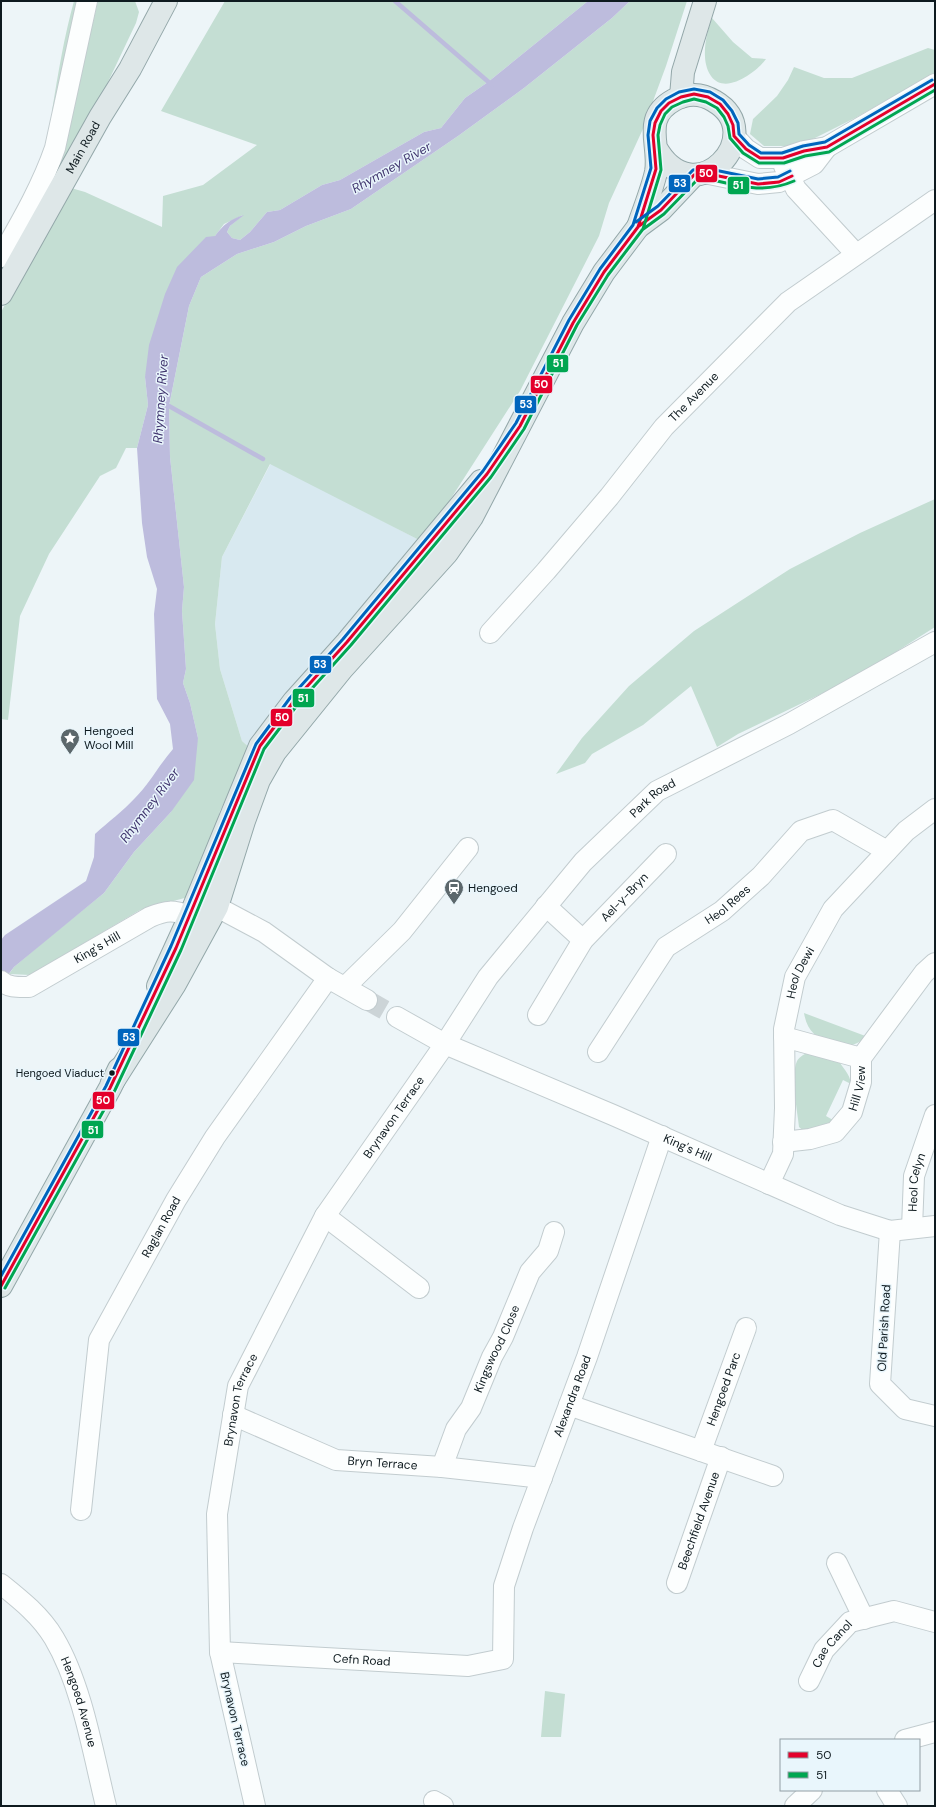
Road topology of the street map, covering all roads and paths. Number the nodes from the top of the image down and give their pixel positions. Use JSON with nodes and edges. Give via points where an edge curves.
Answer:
{"nodes":[{"id":1,"x":87,"y":1,"type":"edge"},
{"id":2,"x":705,"y":1,"type":"edge"},
{"id":3,"x":163,"y":2,"type":"edge"},
{"id":4,"x":935,"y":84,"type":"edge"},
{"id":5,"x":681,"y":96,"type":"junction"},
{"id":6,"x":734,"y":136,"type":"junction"},
{"id":7,"x":827,"y":147,"type":"junction"},
{"id":8,"x":656,"y":148,"type":"junction"},
{"id":9,"x":775,"y":158,"type":"junction"},
{"id":10,"x":699,"y":174,"type":"junction"},
{"id":11,"x":789,"y":177,"type":"junction"},
{"id":12,"x":935,"y":200,"type":"edge"},
{"id":13,"x":638,"y":227,"type":"junction"},
{"id":14,"x":856,"y":254,"type":"junction"},
{"id":15,"x":1,"y":257,"type":"edge"},
{"id":16,"x":1,"y":294,"type":"edge"},
{"id":17,"x":520,"y":426,"type":"junction"},
{"id":18,"x":490,"y":633,"type":"dead end"},
{"id":19,"x":935,"y":642,"type":"edge"},
{"id":20,"x":935,"y":809,"type":"edge"},
{"id":21,"x":468,"y":848,"type":"dead end"},
{"id":22,"x":887,"y":851,"type":"junction"},
{"id":23,"x":666,"y":854,"type":"dead end"},
{"id":24,"x":546,"y":906,"type":"junction"},
{"id":25,"x":217,"y":907,"type":"junction"},
{"id":26,"x":190,"y":916,"type":"junction"},
{"id":27,"x":583,"y":940,"type":"junction"},
{"id":28,"x":935,"y":963,"type":"edge"},
{"id":29,"x":328,"y":978,"type":"junction"},
{"id":30,"x":3,"y":983,"type":"edge"},
{"id":31,"x":346,"y":988,"type":"junction"},
{"id":32,"x":367,"y":1000,"type":"tunnel mouth"},
{"id":33,"x":538,"y":1015,"type":"dead end"},
{"id":34,"x":397,"y":1017,"type":"tunnel mouth"},
{"id":35,"x":784,"y":1037,"type":"junction"},
{"id":36,"x":445,"y":1044,"type":"junction"},
{"id":37,"x":598,"y":1052,"type":"dead end"},
{"id":38,"x":861,"y":1058,"type":"junction"},
{"id":39,"x":112,"y":1083,"type":"junction"},
{"id":40,"x":935,"y":1115,"type":"edge"},
{"id":41,"x":662,"y":1136,"type":"junction"},
{"id":42,"x":783,"y":1142,"type":"junction"},
{"id":43,"x":769,"y":1184,"type":"junction"},
{"id":44,"x":325,"y":1216,"type":"junction"},
{"id":45,"x":935,"y":1226,"type":"edge"},
{"id":46,"x":912,"y":1228,"type":"junction"},
{"id":47,"x":890,"y":1230,"type":"junction"},
{"id":48,"x":554,"y":1232,"type":"dead end"},
{"id":49,"x":1,"y":1286,"type":"edge"},
{"id":50,"x":419,"y":1288,"type":"dead end"},
{"id":51,"x":746,"y":1328,"type":"dead end"},
{"id":52,"x":569,"y":1405,"type":"junction"},
{"id":53,"x":233,"y":1415,"type":"junction"},
{"id":54,"x":935,"y":1416,"type":"edge"},
{"id":55,"x":700,"y":1451,"type":"junction"},
{"id":56,"x":720,"y":1457,"type":"junction"},
{"id":57,"x":442,"y":1467,"type":"junction"},
{"id":58,"x":773,"y":1476,"type":"dead end"},
{"id":59,"x":542,"y":1478,"type":"junction"},
{"id":60,"x":81,"y":1510,"type":"dead end"},
{"id":61,"x":837,"y":1563,"type":"dead end"},
{"id":62,"x":677,"y":1583,"type":"dead end"},
{"id":63,"x":1,"y":1584,"type":"edge"},
{"id":64,"x":1,"y":1602,"type":"edge"},
{"id":65,"x":30,"y":1608,"type":"junction"},
{"id":66,"x":864,"y":1619,"type":"junction"},
{"id":67,"x":935,"y":1622,"type":"edge"},
{"id":68,"x":220,"y":1652,"type":"junction"},
{"id":69,"x":503,"y":1659,"type":"joint"},
{"id":70,"x":809,"y":1681,"type":"dead end"},
{"id":71,"x":935,"y":1732,"type":"edge"},
{"id":72,"x":909,"y":1739,"type":"edge"},
{"id":73,"x":811,"y":1791,"type":"edge"},
{"id":74,"x":888,"y":1791,"type":"edge"},
{"id":75,"x":106,"y":1806,"type":"edge"},
{"id":76,"x":255,"y":1806,"type":"edge"},
{"id":77,"x":795,"y":1806,"type":"edge"},
{"id":78,"x":897,"y":1806,"type":"edge"}],
"edges":[{"from":1,"to":15,"type":"street","name":"Main Road","via":[[55,148],[16,232]]},
{"from":2,"to":5,"type":"main road","via":[[683,72]]},
{"from":3,"to":16,"type":"main road","name":"Main Road","via":[[130,69],[100,117]]},
{"from":4,"to":7,"type":"street"},
{"from":5,"to":6,"type":"main road","via":[[694,94],[708,97],[720,104],[733,125]]},
{"from":5,"to":8,"type":"main road","via":[[661,111],[655,123],[653,135]]},
{"from":6,"to":9,"type":"street","via":[[746,149],[760,158]]},
{"from":6,"to":10,"type":"main road","via":[[727,158],[718,167]]},
{"from":7,"to":9,"type":"street"},
{"from":7,"to":11,"type":"street","via":[[814,164]]},
{"from":8,"to":10,"type":"main road","via":[[662,159],[672,167],[682,173]]},
{"from":8,"to":13,"type":"main road","via":[[656,169]]},
{"from":9,"to":11,"type":"street","via":[[785,168]]},
{"from":10,"to":11,"type":"street","via":[[758,184],[779,182]]},
{"from":10,"to":13,"type":"main road","via":[[661,210]]},
{"from":11,"to":14,"type":"street"},
{"from":12,"to":14,"type":"street","name":"The Avenue"},
{"from":13,"to":17,"type":"main road","via":[[604,272],[573,323]]},
{"from":14,"to":18,"type":"street","name":"The Avenue","via":[[788,302],[664,427],[609,497]]},
{"from":17,"to":25,"type":"main road","via":[[472,517],[447,553],[342,669],[275,752],[257,787]]},
{"from":17,"to":26,"type":"main road","via":[[487,474],[347,642],[294,701],[260,746]]},
{"from":19,"to":24,"type":"street","name":"Park Road","via":[[789,724],[657,791],[583,862]]},
{"from":20,"to":22,"type":"street","name":"Heol Dewi","via":[[906,831]]},
{"from":21,"to":31,"type":"street","via":[[402,931]]},
{"from":22,"to":35,"type":"street","name":"Heol Dewi","via":[[833,909],[795,977]]},
{"from":22,"to":37,"type":"street","name":"Heol Rees","via":[[833,820],[801,831],[761,876],[722,911],[666,947]]},
{"from":23,"to":27,"type":"street","name":"Ael-y-Bryn"},
{"from":24,"to":27,"type":"street"},
{"from":24,"to":36,"type":"street","name":"Park Road","via":[[488,977]]},
{"from":25,"to":29,"type":"street","via":[[264,932]]},
{"from":25,"to":39,"type":"main road","via":[[175,984]]},
{"from":26,"to":30,"type":"street","name":"King's Hill","via":[[174,910],[162,912],[29,987],[17,988]]},
{"from":26,"to":39,"type":"main road"},
{"from":27,"to":33,"type":"street","name":"Ael-y-Bryn"},
{"from":28,"to":38,"type":"street","name":"Hill View","via":[[924,973]]},
{"from":29,"to":31,"type":"street"},
{"from":29,"to":60,"type":"street","name":"Raglan Road","via":[[215,1137],[176,1200],[99,1340]]},
{"from":31,"to":32,"type":"street"},
{"from":34,"to":36,"type":"street","name":"King's Hill"},
{"from":35,"to":38,"type":"street"},
{"from":35,"to":42,"type":"street","name":"Heol Dewi"},
{"from":36,"to":41,"type":"street","name":"King's Hill"},
{"from":36,"to":44,"type":"street","name":"Brynavon Terrace"},
{"from":38,"to":42,"type":"street","name":"Hill View","via":[[861,1082],[852,1112],[835,1132],[810,1140]]},
{"from":39,"to":49,"type":"main road"},
{"from":40,"to":46,"type":"street","name":"Heol Celyn","via":[[914,1176]]},
{"from":41,"to":43,"type":"street","name":"King's Hill"},
{"from":41,"to":52,"type":"street","name":"Alexandra Road"},
{"from":42,"to":43,"type":"street","name":"Heol Dewi","via":[[783,1154]]},
{"from":43,"to":47,"type":"street","name":"King's Hill","via":[[840,1214]]},
{"from":44,"to":50,"type":"street"},
{"from":44,"to":53,"type":"street","name":"Brynavon Terrace","via":[[238,1386]]},
{"from":45,"to":46,"type":"street","name":"King's Hill"},
{"from":46,"to":47,"type":"street","name":"King's Hill"},
{"from":47,"to":54,"type":"street","name":"Old Parish Road","via":[[880,1384],[905,1409]]},
{"from":48,"to":57,"type":"street","name":"Kingswood Close","via":[[548,1250],[530,1272],[471,1408],[456,1429]]},
{"from":51,"to":55,"type":"street","name":"Hengoed Parc"},
{"from":52,"to":55,"type":"street"},
{"from":52,"to":59,"type":"street","name":"Alexandra Road"},
{"from":53,"to":57,"type":"street","name":"Bryn Terrace","via":[[336,1460]]},
{"from":53,"to":68,"type":"street","name":"Brynavon Terrace","via":[[217,1514]]},
{"from":55,"to":56,"type":"street"},
{"from":56,"to":58,"type":"street"},
{"from":56,"to":62,"type":"street","name":"Beechfield Avenue"},
{"from":57,"to":59,"type":"street","name":"Bryn Terrace"},
{"from":59,"to":69,"type":"street","name":"Alexandra Road","via":[[504,1586]]},
{"from":61,"to":66,"type":"street"},
{"from":63,"to":65,"type":"street","name":"Hengoed Avenue"},
{"from":64,"to":65,"type":"street","via":[[14,1601]]},
{"from":65,"to":75,"type":"street","name":"Hengoed Avenue","via":[[54,1638],[69,1671],[81,1706]]},
{"from":66,"to":67,"type":"street","name":"Cae Canol","via":[[894,1611]]},
{"from":66,"to":70,"type":"street","name":"Cae Canol","via":[[850,1622],[824,1650]]},
{"from":68,"to":69,"type":"street","name":"Cefn Road","via":[[468,1666]]},
{"from":68,"to":76,"type":"street","name":"Brynavon Terrace"},
{"from":71,"to":72,"type":"street"},
{"from":73,"to":77,"type":"street"},
{"from":74,"to":78,"type":"street"}]}
